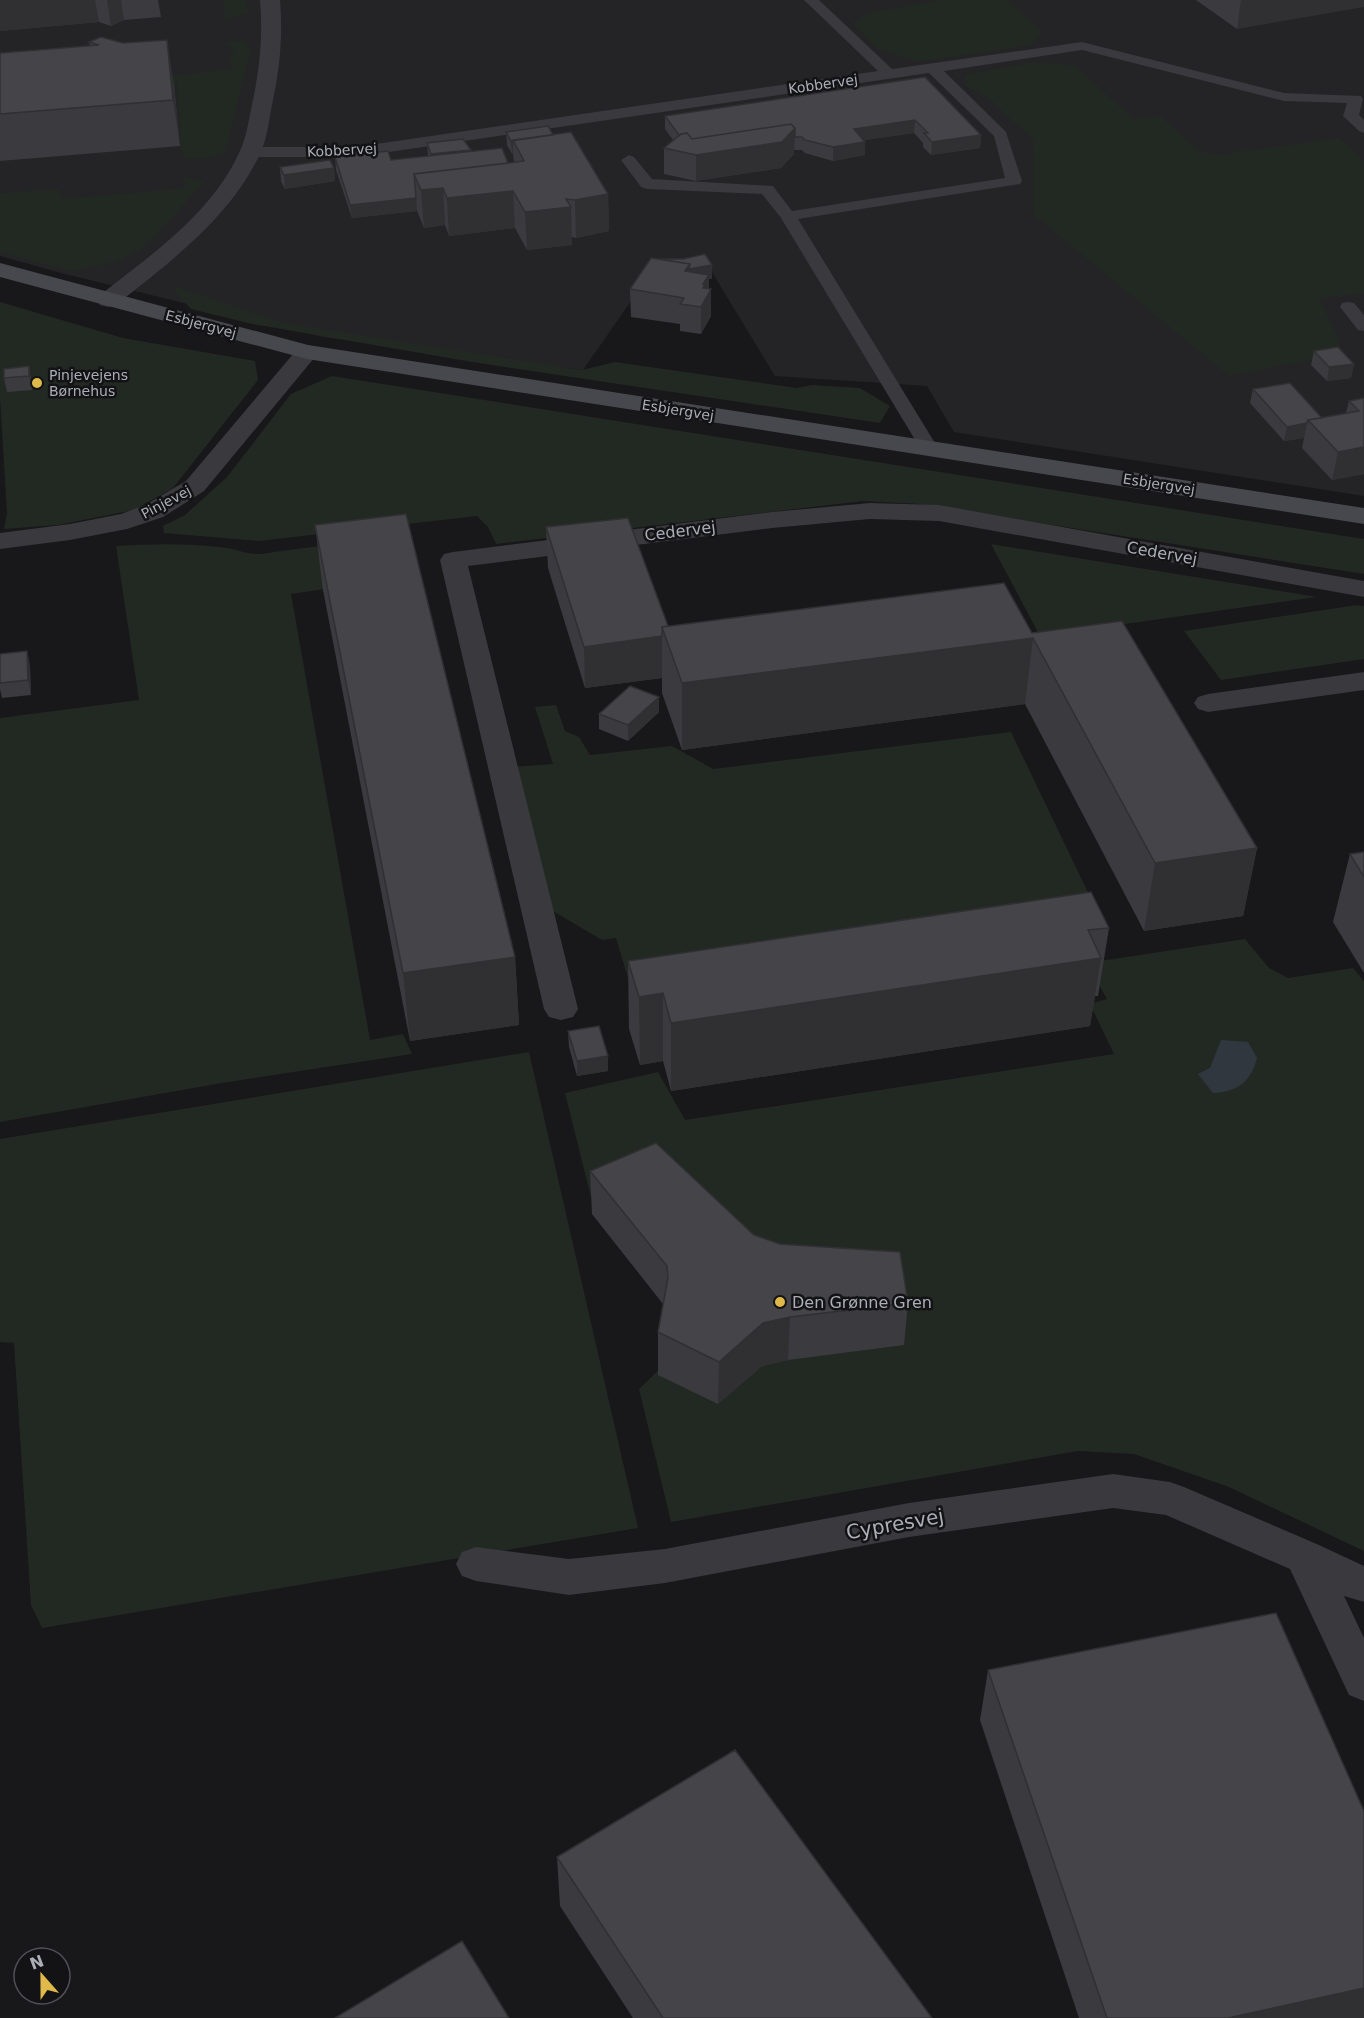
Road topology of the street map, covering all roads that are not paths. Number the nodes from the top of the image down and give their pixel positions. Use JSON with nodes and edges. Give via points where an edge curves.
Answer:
{"nodes":[{"id":1,"x":270,"y":0,"type":"edge"},
{"id":2,"x":811,"y":0,"type":"edge"},
{"id":3,"x":933,"y":68,"type":"junction"},
{"id":4,"x":890,"y":74,"type":"junction"},
{"id":5,"x":1360,"y":98,"type":"edge"},
{"id":6,"x":1364,"y":128,"type":"edge"},
{"id":7,"x":250,"y":152,"type":"junction"},
{"id":8,"x":630,"y":160,"type":"dead end"},
{"id":9,"x":788,"y":216,"type":"junction"},
{"id":10,"x":0,"y":270,"type":"edge"},
{"id":11,"x":108,"y":300,"type":"junction"},
{"id":12,"x":1348,"y":307,"type":"dead end"},
{"id":13,"x":1364,"y":326,"type":"edge"},
{"id":14,"x":307,"y":352,"type":"junction"},
{"id":15,"x":928,"y":448,"type":"junction"},
{"id":16,"x":1364,"y":516,"type":"edge"},
{"id":17,"x":0,"y":541,"type":"edge"},
{"id":18,"x":1364,"y":589,"type":"edge"},
{"id":19,"x":1364,"y":681,"type":"edge"},
{"id":20,"x":1208,"y":703,"type":"dead end"},
{"id":21,"x":561,"y":1009,"type":"dead end"},
{"id":22,"x":1305,"y":1557,"type":"junction"},
{"id":23,"x":476,"y":1564,"type":"dead end"},
{"id":24,"x":1364,"y":1584,"type":"edge"},
{"id":25,"x":1364,"y":1682,"type":"edge"}],
"edges":[{"from":1,"to":7,"type":"street","via":[[274,33]]},
{"from":2,"to":4,"type":"lane"},
{"from":3,"to":4,"type":"lane","name":"Kobbervej"},
{"from":3,"to":5,"type":"lane","name":"Kobbervej","via":[[1082,46],[1284,97]]},
{"from":3,"to":9,"type":"lane","via":[[1001,135],[1014,181]]},
{"from":4,"to":7,"type":"lane","name":"Kobbervej","via":[[355,152]]},
{"from":5,"to":6,"type":"lane","name":"Kobbervej","via":[[1351,116]]},
{"from":7,"to":11,"type":"street","via":[[220,201],[179,243]]},
{"from":8,"to":9,"type":"lane","via":[[647,184],[767,189]]},
{"from":9,"to":15,"type":"lane"},
{"from":10,"to":11,"type":"main road","name":"Esbjergvej"},
{"from":11,"to":14,"type":"main road","name":"Esbjergvej"},
{"from":12,"to":13,"type":"lane"},
{"from":14,"to":15,"type":"main road","name":"Esbjergvej"},
{"from":14,"to":17,"type":"street","name":"Pinjevej","via":[[195,486],[154,511],[128,521]]},
{"from":15,"to":16,"type":"main road","name":"Esbjergvej"},
{"from":18,"to":21,"type":"street","name":"Cedervej","via":[[939,513],[870,511],[772,520],[453,560]]},
{"from":19,"to":20,"type":"street"},
{"from":22,"to":23,"type":"street","name":"Cypresvej","via":[[1170,1499],[1113,1491],[909,1520],[664,1566],[569,1576]]},
{"from":22,"to":24,"type":"street","name":"Cypresvej"},
{"from":22,"to":25,"type":"street"}]}
